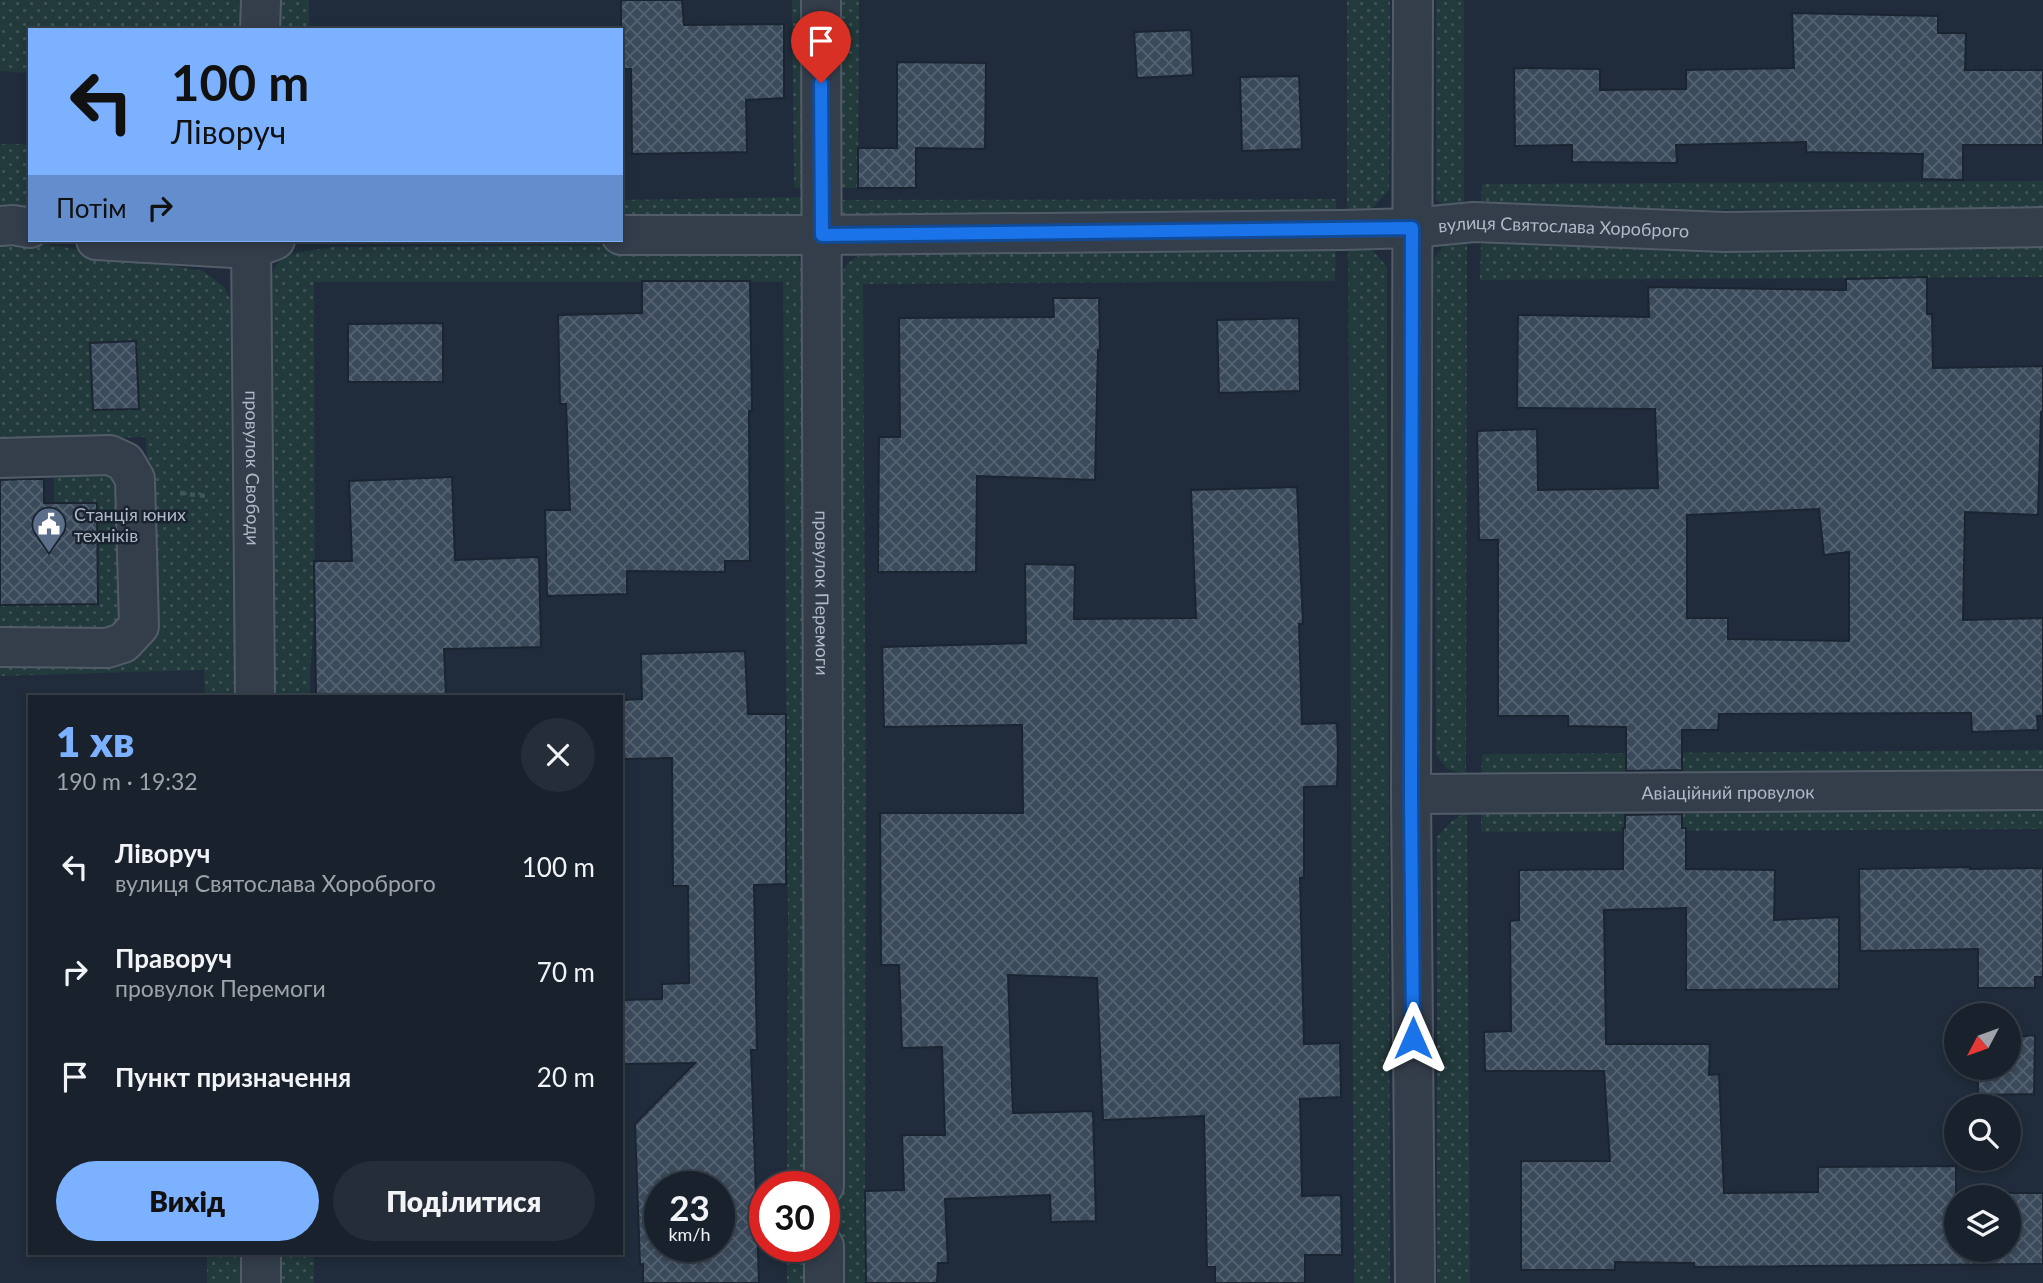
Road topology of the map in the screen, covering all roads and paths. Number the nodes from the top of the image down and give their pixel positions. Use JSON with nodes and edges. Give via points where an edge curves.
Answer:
{"nodes":[{"id":1,"x":261,"y":0,"type":"edge"},
{"id":2,"x":821,"y":0,"type":"edge"},
{"id":3,"x":1413,"y":0,"type":"edge"},
{"id":4,"x":260,"y":28,"type":"edge"},
{"id":5,"x":0,"y":226,"type":"edge"},
{"id":6,"x":28,"y":228,"type":"edge"},
{"id":7,"x":1412,"y":228,"type":"junction"},
{"id":8,"x":2043,"y":228,"type":"edge"},
{"id":9,"x":623,"y":235,"type":"edge"},
{"id":10,"x":822,"y":235,"type":"junction"},
{"id":11,"x":205,"y":242,"type":"edge"},
{"id":12,"x":259,"y":243,"type":"edge"},
{"id":13,"x":0,"y":458,"type":"edge"},
{"id":14,"x":135,"y":479,"type":"junction"},
{"id":15,"x":253,"y":497,"type":"junction"},
{"id":16,"x":0,"y":646,"type":"edge"},
{"id":17,"x":255,"y":695,"type":"edge"},
{"id":18,"x":2043,"y":790,"type":"edge"},
{"id":19,"x":1411,"y":794,"type":"junction"},
{"id":20,"x":824,"y":1171,"type":"edge"},
{"id":21,"x":261,"y":1255,"type":"edge"},
{"id":22,"x":824,"y":1262,"type":"edge"},
{"id":23,"x":261,"y":1283,"type":"edge"},
{"id":24,"x":824,"y":1283,"type":"edge"},
{"id":25,"x":1415,"y":1283,"type":"edge"}],
"edges":[{"from":1,"to":4,"type":"street"},
{"from":2,"to":10,"type":"street","name":"провулок Перемоги"},
{"from":3,"to":7,"type":"street"},
{"from":5,"to":6,"type":"street"},
{"from":7,"to":8,"type":"street","name":"вулиця Святослава Хороброго","via":[[1474,222],[1725,232]]},
{"from":7,"to":10,"type":"street","name":"вулиця Святослава Хороброго"},
{"from":7,"to":19,"type":"street"},
{"from":9,"to":10,"type":"street","name":"вулиця Святослава Хороброго"},
{"from":10,"to":20,"type":"street","name":"провулок Перемоги"},
{"from":11,"to":12,"type":"street"},
{"from":12,"to":15,"type":"street","name":"провулок Свободи"},
{"from":13,"to":14,"type":"street","via":[[110,454],[125,462]]},
{"from":14,"to":15,"type":"path","via":[[179,493]]},
{"from":14,"to":16,"type":"street","via":[[139,626],[123,643],[107,648]]},
{"from":15,"to":17,"type":"street","name":"провулок Свободи"},
{"from":18,"to":19,"type":"street","name":"Авіаційний провулок"},
{"from":19,"to":25,"type":"street"},
{"from":21,"to":23,"type":"street"},
{"from":22,"to":24,"type":"street"}]}
